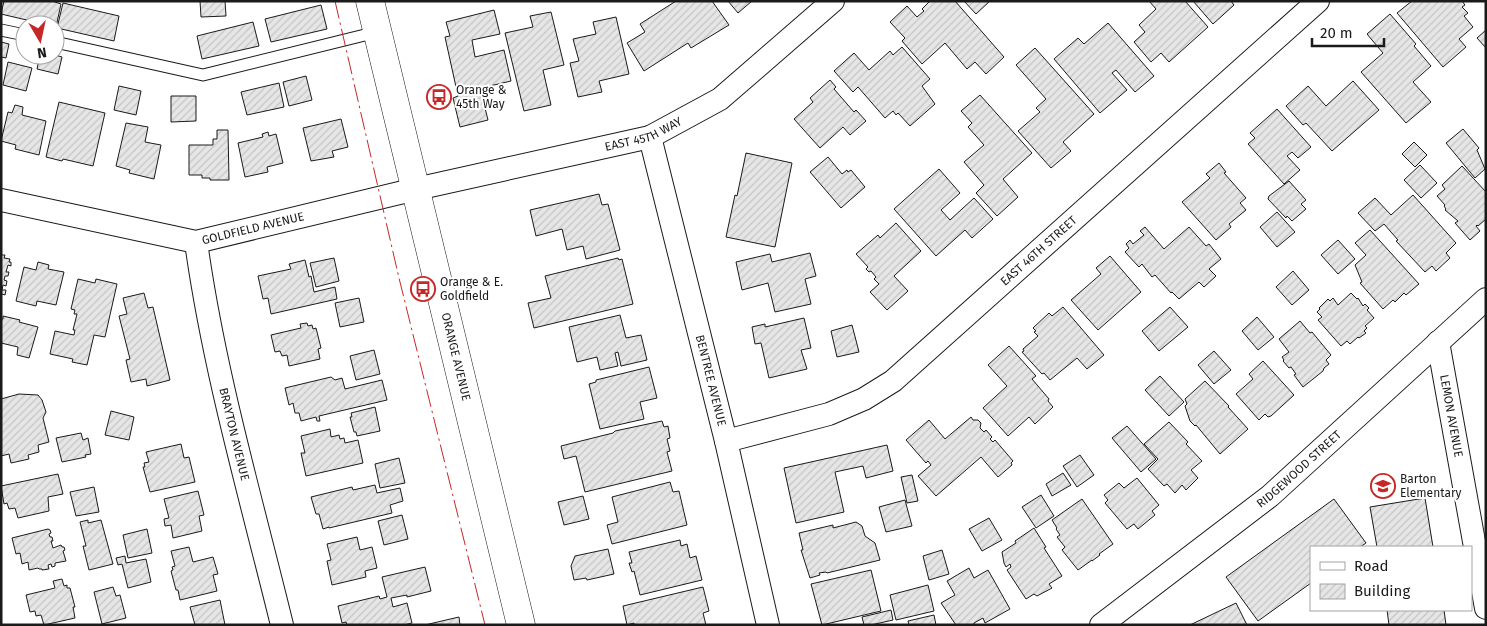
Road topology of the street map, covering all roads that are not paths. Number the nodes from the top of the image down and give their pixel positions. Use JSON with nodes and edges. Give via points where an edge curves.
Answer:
{"nodes":[{"id":1,"x":370,"y":1,"type":"edge"},
{"id":2,"x":832,"y":1,"type":"edge"},
{"id":3,"x":1318,"y":1,"type":"edge"},
{"id":4,"x":1,"y":30,"type":"edge"},
{"id":5,"x":377,"y":32,"type":"junction"},
{"id":6,"x":15,"y":33,"type":"edge"},
{"id":7,"x":65,"y":44,"type":"edge"},
{"id":8,"x":650,"y":137,"type":"junction"},
{"id":9,"x":416,"y":189,"type":"junction"},
{"id":10,"x":1,"y":200,"type":"edge"},
{"id":11,"x":196,"y":242,"type":"junction"},
{"id":12,"x":1486,"y":299,"type":"edge"},
{"id":13,"x":1438,"y":342,"type":"junction"},
{"id":14,"x":726,"y":441,"type":"junction"},
{"id":15,"x":1486,"y":608,"type":"edge"},
{"id":16,"x":282,"y":625,"type":"edge"},
{"id":17,"x":521,"y":625,"type":"edge"},
{"id":18,"x":768,"y":625,"type":"edge"},
{"id":19,"x":1101,"y":625,"type":"edge"}],
"edges":[{"from":1,"to":5,"type":"street","name":"ORANGE AVENUE"},
{"from":2,"to":8,"type":"street","name":"EAST 45TH WAY","via":[[720,99]]},
{"from":3,"to":14,"type":"street","name":"EAST 46TH STREET","via":[[894,381],[829,414]]},
{"from":4,"to":6,"type":"lane"},
{"from":5,"to":7,"type":"lane","via":[[203,75]]},
{"from":5,"to":9,"type":"street","name":"ORANGE AVENUE"},
{"from":8,"to":9,"type":"street","name":"EAST 45TH WAY"},
{"from":8,"to":14,"type":"street","name":"BENTREE AVENUE"},
{"from":9,"to":11,"type":"street","name":"GOLDFIELD AVENUE"},
{"from":9,"to":17,"type":"street","name":"ORANGE AVENUE"},
{"from":10,"to":11,"type":"street","name":"GOLDFIELD AVENUE"},
{"from":11,"to":16,"type":"street","name":"BRAYTON AVENUE","via":[[203,293],[229,411]]},
{"from":12,"to":13,"type":"street","name":"RIDGEWOOD STREET"},
{"from":13,"to":15,"type":"street","name":"LEMON AVENUE"},
{"from":13,"to":19,"type":"street","name":"RIDGEWOOD STREET","via":[[1270,496]]},
{"from":14,"to":18,"type":"street","name":"BENTREE AVENUE"}]}
